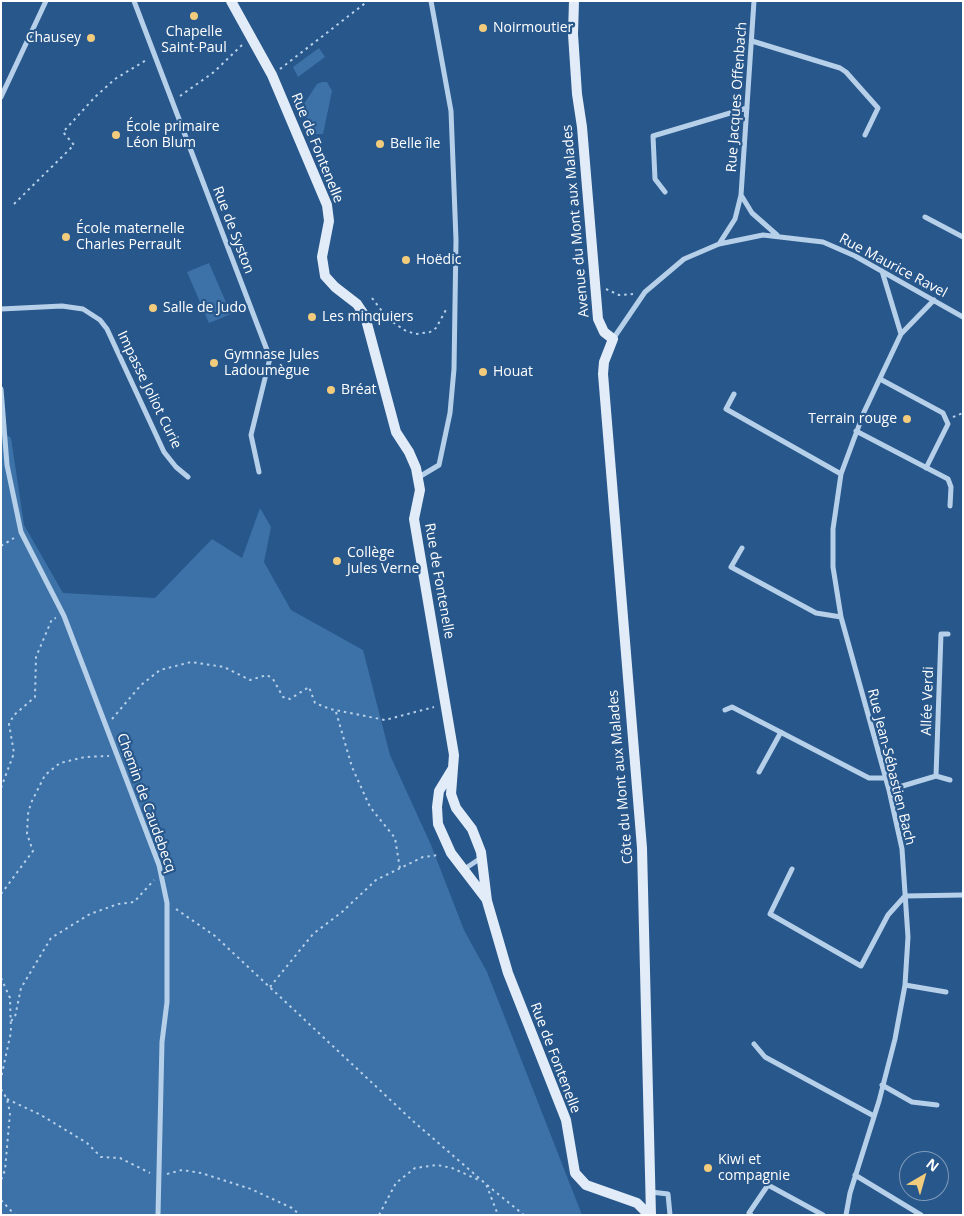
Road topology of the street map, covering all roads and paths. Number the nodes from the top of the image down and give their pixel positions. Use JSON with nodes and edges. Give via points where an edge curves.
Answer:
{"nodes":[{"id":1,"x":46,"y":1,"type":"edge"},
{"id":2,"x":134,"y":1,"type":"edge"},
{"id":3,"x":231,"y":1,"type":"edge"},
{"id":4,"x":368,"y":1,"type":"edge"},
{"id":5,"x":430,"y":1,"type":"edge"},
{"id":6,"x":574,"y":1,"type":"edge"},
{"id":7,"x":754,"y":1,"type":"edge"},
{"id":8,"x":253,"y":39,"type":"junction"},
{"id":9,"x":752,"y":41,"type":"junction"},
{"id":10,"x":154,"y":55,"type":"junction"},
{"id":11,"x":272,"y":74,"type":"junction"},
{"id":12,"x":1,"y":97,"type":"edge"},
{"id":13,"x":172,"y":102,"type":"junction"},
{"id":14,"x":747,"y":108,"type":"junction"},
{"id":15,"x":865,"y":135,"type":"dead end"},
{"id":16,"x":664,"y":192,"type":"dead end"},
{"id":17,"x":741,"y":195,"type":"junction"},
{"id":18,"x":14,"y":204,"type":"dead end"},
{"id":19,"x":925,"y":217,"type":"dead end"},
{"id":20,"x":777,"y":236,"type":"junction"},
{"id":21,"x":963,"y":237,"type":"edge"},
{"id":22,"x":719,"y":244,"type":"junction"},
{"id":23,"x":882,"y":271,"type":"junction"},
{"id":24,"x":594,"y":280,"type":"junction"},
{"id":25,"x":645,"y":292,"type":"junction"},
{"id":26,"x":372,"y":298,"type":"dead end"},
{"id":27,"x":934,"y":300,"type":"junction"},
{"id":28,"x":455,"y":302,"type":"junction"},
{"id":29,"x":1,"y":309,"type":"edge"},
{"id":30,"x":963,"y":317,"type":"edge"},
{"id":31,"x":901,"y":334,"type":"junction"},
{"id":32,"x":613,"y":339,"type":"junction"},
{"id":33,"x":880,"y":379,"type":"junction"},
{"id":34,"x":1,"y":389,"type":"edge"},
{"id":35,"x":734,"y":394,"type":"dead end"},
{"id":36,"x":856,"y":431,"type":"junction"},
{"id":37,"x":926,"y":468,"type":"junction"},
{"id":38,"x":259,"y":472,"type":"dead end"},
{"id":39,"x":841,"y":474,"type":"junction"},
{"id":40,"x":188,"y":476,"type":"dead end"},
{"id":41,"x":419,"y":477,"type":"junction"},
{"id":42,"x":950,"y":506,"type":"dead end"},
{"id":43,"x":21,"y":532,"type":"junction"},
{"id":44,"x":1,"y":546,"type":"edge"},
{"id":45,"x":742,"y":548,"type":"dead end"},
{"id":46,"x":64,"y":616,"type":"junction"},
{"id":47,"x":841,"y":617,"type":"junction"},
{"id":48,"x":948,"y":634,"type":"dead end"},
{"id":49,"x":446,"y":704,"type":"junction"},
{"id":50,"x":336,"y":710,"type":"junction"},
{"id":51,"x":725,"y":710,"type":"dead end"},
{"id":52,"x":108,"y":724,"type":"dead end"},
{"id":53,"x":781,"y":732,"type":"junction"},
{"id":54,"x":117,"y":754,"type":"junction"},
{"id":55,"x":455,"y":764,"type":"junction"},
{"id":56,"x":759,"y":772,"type":"dead end"},
{"id":57,"x":936,"y":776,"type":"junction"},
{"id":58,"x":884,"y":778,"type":"junction"},
{"id":59,"x":950,"y":780,"type":"dead end"},
{"id":60,"x":1,"y":788,"type":"edge"},
{"id":61,"x":889,"y":790,"type":"junction"},
{"id":62,"x":451,"y":853,"type":"junction"},
{"id":63,"x":482,"y":857,"type":"junction"},
{"id":64,"x":400,"y":869,"type":"junction"},
{"id":65,"x":792,"y":869,"type":"dead end"},
{"id":66,"x":463,"y":870,"type":"junction"},
{"id":67,"x":160,"y":872,"type":"junction"},
{"id":68,"x":1,"y":894,"type":"edge"},
{"id":69,"x":963,"y":895,"type":"edge"},
{"id":70,"x":905,"y":896,"type":"junction"},
{"id":71,"x":487,"y":901,"type":"junction"},
{"id":72,"x":167,"y":904,"type":"junction"},
{"id":73,"x":1,"y":978,"type":"edge"},
{"id":74,"x":905,"y":985,"type":"junction"},
{"id":75,"x":270,"y":987,"type":"junction"},
{"id":76,"x":946,"y":992,"type":"dead end"},
{"id":77,"x":10,"y":1021,"type":"junction"},
{"id":78,"x":754,"y":1044,"type":"dead end"},
{"id":79,"x":1,"y":1078,"type":"edge"},
{"id":80,"x":882,"y":1085,"type":"junction"},
{"id":81,"x":1,"y":1089,"type":"edge"},
{"id":82,"x":7,"y":1099,"type":"junction"},
{"id":83,"x":937,"y":1105,"type":"dead end"},
{"id":84,"x":874,"y":1116,"type":"junction"},
{"id":85,"x":856,"y":1175,"type":"junction"},
{"id":86,"x":160,"y":1178,"type":"junction"},
{"id":87,"x":1,"y":1180,"type":"edge"},
{"id":88,"x":486,"y":1184,"type":"junction"},
{"id":89,"x":651,"y":1192,"type":"junction"},
{"id":90,"x":1,"y":1200,"type":"edge"},
{"id":91,"x":15,"y":1215,"type":"edge"},
{"id":92,"x":158,"y":1215,"type":"edge"},
{"id":93,"x":300,"y":1215,"type":"edge"},
{"id":94,"x":379,"y":1215,"type":"edge"},
{"id":95,"x":498,"y":1215,"type":"edge"},
{"id":96,"x":524,"y":1215,"type":"edge"},
{"id":97,"x":650,"y":1215,"type":"edge"},
{"id":98,"x":670,"y":1215,"type":"edge"},
{"id":99,"x":751,"y":1215,"type":"edge"},
{"id":100,"x":823,"y":1215,"type":"edge"},
{"id":101,"x":846,"y":1215,"type":"edge"},
{"id":102,"x":921,"y":1215,"type":"edge"}],
"edges":[{"from":1,"to":12,"type":"street"},
{"from":2,"to":10,"type":"street","name":"Rue de Syston"},
{"from":3,"to":8,"type":"street","name":"Rue de Fontenelle"},
{"from":4,"to":11,"type":"path"},
{"from":5,"to":28,"type":"street","via":[[451,111]]},
{"from":6,"to":24,"type":"street","name":"Avenue du Mont aux Malades","via":[[577,94]]},
{"from":7,"to":9,"type":"street","name":"Rue Jacques Offenbach"},
{"from":8,"to":11,"type":"street","name":"Rue de Fontenelle"},
{"from":8,"to":13,"type":"path"},
{"from":9,"to":14,"type":"street","name":"Rue Jacques Offenbach"},
{"from":9,"to":15,"type":"street","via":[[846,72],[878,108]]},
{"from":10,"to":13,"type":"street","name":"Rue de Syston"},
{"from":10,"to":18,"type":"path","via":[[115,79],[95,97],[63,132],[74,145]]},
{"from":11,"to":41,"type":"street","name":"Rue de Fontenelle","via":[[329,212],[322,257],[325,276],[357,304],[365,316],[396,432],[414,460]]},
{"from":13,"to":38,"type":"street","name":"Rue de Syston","via":[[270,358],[251,435]]},
{"from":14,"to":16,"type":"street","via":[[653,136],[654,179]]},
{"from":14,"to":17,"type":"street","name":"Rue Jacques Offenbach"},
{"from":17,"to":20,"type":"street","via":[[752,213]]},
{"from":17,"to":22,"type":"street","name":"Rue Jacques Offenbach","via":[[735,219]]},
{"from":19,"to":21,"type":"street"},
{"from":20,"to":22,"type":"street","name":"Rue Maurice Ravel","via":[[749,237]]},
{"from":20,"to":23,"type":"street","name":"Rue Maurice Ravel","via":[[823,242]]},
{"from":22,"to":25,"type":"street","name":"Rue Maurice Ravel","via":[[684,259]]},
{"from":23,"to":27,"type":"street","name":"Rue Maurice Ravel"},
{"from":23,"to":31,"type":"street"},
{"from":24,"to":25,"type":"path","via":[[619,294]]},
{"from":24,"to":32,"type":"street","name":"Avenue du Mont aux Malades","via":[[600,326]]},
{"from":25,"to":32,"type":"street","name":"Rue Maurice Ravel"},
{"from":26,"to":28,"type":"path","via":[[388,319],[416,334],[436,328],[450,304]]},
{"from":27,"to":30,"type":"street","name":"Rue Maurice Ravel"},
{"from":27,"to":31,"type":"street","name":"Rue Jean-Sébastien Bach"},
{"from":28,"to":41,"type":"street","via":[[450,413],[439,465]]},
{"from":29,"to":40,"type":"street","name":"Impasse Joliot Curie","via":[[62,306],[83,309],[100,320],[164,452]]},
{"from":31,"to":33,"type":"street","name":"Rue Jean-Sébastien Bach"},
{"from":32,"to":89,"type":"street","name":"Côte du Mont aux Malades","via":[[605,357],[603,374],[642,848]]},
{"from":33,"to":36,"type":"street","name":"Rue Jean-Sébastien Bach"},
{"from":33,"to":37,"type":"street","via":[[943,413],[948,424]]},
{"from":34,"to":43,"type":"street","name":"Chemin de Caudebecq","via":[[6,465]]},
{"from":35,"to":39,"type":"street","via":[[726,409]]},
{"from":36,"to":37,"type":"street"},
{"from":36,"to":39,"type":"street","name":"Rue Jean-Sébastien Bach"},
{"from":37,"to":42,"type":"street","via":[[948,480]]},
{"from":39,"to":47,"type":"street","name":"Rue Jean-Sébastien Bach","via":[[833,529],[833,567]]},
{"from":41,"to":49,"type":"street","name":"Rue de Fontenelle","via":[[420,490],[414,519]]},
{"from":43,"to":44,"type":"path"},
{"from":43,"to":46,"type":"street","name":"Chemin de Caudebecq"},
{"from":45,"to":47,"type":"street","via":[[731,567],[816,613]]},
{"from":46,"to":54,"type":"street","name":"Chemin de Caudebecq"},
{"from":46,"to":60,"type":"path","via":[[52,619],[36,657],[35,697],[14,715],[9,724],[14,753]]},
{"from":47,"to":58,"type":"street","name":"Rue Jean-Sébastien Bach"},
{"from":48,"to":57,"type":"street","name":"Allée Verdi","via":[[941,634]]},
{"from":49,"to":50,"type":"path","via":[[385,720]]},
{"from":49,"to":55,"type":"street","name":"Rue de Fontenelle"},
{"from":50,"to":52,"type":"path","via":[[315,703],[309,687],[290,699],[283,697],[267,675],[250,680],[224,667],[191,662],[160,670],[141,685]]},
{"from":50,"to":64,"type":"path","via":[[352,767],[366,799],[395,838]]},
{"from":51,"to":53,"type":"street","via":[[732,707]]},
{"from":53,"to":56,"type":"street"},
{"from":53,"to":58,"type":"street","via":[[869,778]]},
{"from":54,"to":67,"type":"street","name":"Chemin de Caudebecq"},
{"from":54,"to":68,"type":"path","via":[[60,763],[45,775],[28,814],[27,834],[33,851]]},
{"from":55,"to":62,"type":"street","name":"Rue de Fontenelle","via":[[439,791],[437,807],[438,824]]},
{"from":55,"to":63,"type":"street","name":"Rue de Fontenelle","via":[[451,794],[456,808],[472,829]]},
{"from":57,"to":59,"type":"street"},
{"from":57,"to":61,"type":"street"},
{"from":58,"to":61,"type":"street","name":"Rue Jean-Sébastien Bach"},
{"from":61,"to":70,"type":"street","name":"Rue Jean-Sébastien Bach","via":[[902,848]]},
{"from":62,"to":64,"type":"path","via":[[423,857]]},
{"from":62,"to":66,"type":"street","name":"Rue de Fontenelle"},
{"from":63,"to":66,"type":"street"},
{"from":63,"to":71,"type":"street","name":"Rue de Fontenelle"},
{"from":64,"to":75,"type":"path","via":[[376,880],[313,934]]},
{"from":65,"to":70,"type":"street","via":[[770,914],[861,966],[888,915]]},
{"from":66,"to":71,"type":"street","name":"Rue de Fontenelle"},
{"from":67,"to":72,"type":"street","name":"Chemin de Caudebecq"},
{"from":67,"to":77,"type":"path","via":[[134,902],[98,911],[51,938],[21,988],[15,1017]]},
{"from":69,"to":70,"type":"street"},
{"from":70,"to":74,"type":"street","name":"Rue Jean-Sébastien Bach","via":[[908,937]]},
{"from":71,"to":97,"type":"street","name":"Rue de Fontenelle","via":[[508,973],[566,1120],[574,1173],[586,1185],[637,1203]]},
{"from":72,"to":75,"type":"path","via":[[215,936]]},
{"from":72,"to":86,"type":"street","name":"Chemin de Caudebecq","via":[[168,1002],[162,1042]]},
{"from":73,"to":77,"type":"path","via":[[10,998]]},
{"from":74,"to":76,"type":"street"},
{"from":74,"to":80,"type":"street","name":"Rue Jean-Sébastien Bach"},
{"from":75,"to":88,"type":"path","via":[[414,1122]]},
{"from":77,"to":79,"type":"path"},
{"from":78,"to":84,"type":"street","via":[[764,1057]]},
{"from":80,"to":83,"type":"street","via":[[912,1102]]},
{"from":80,"to":84,"type":"street","name":"Rue Jean-Sébastien Bach"},
{"from":81,"to":82,"type":"path"},
{"from":82,"to":86,"type":"path","via":[[87,1143],[101,1157],[120,1158]]},
{"from":82,"to":87,"type":"path","via":[[10,1113]]},
{"from":84,"to":85,"type":"street","name":"Rue Jean-Sébastien Bach"},
{"from":85,"to":101,"type":"street","name":"Rue Jean-Sébastien Bach"},
{"from":85,"to":102,"type":"street"},
{"from":86,"to":92,"type":"street","name":"Chemin de Caudebecq"},
{"from":86,"to":93,"type":"path","via":[[182,1170],[201,1173],[251,1189]]},
{"from":88,"to":94,"type":"path","via":[[471,1174],[452,1168],[437,1165],[415,1168],[396,1182]]},
{"from":88,"to":95,"type":"path"},
{"from":88,"to":96,"type":"path"},
{"from":89,"to":97,"type":"street","name":"Côte du Mont aux Malades"},
{"from":89,"to":98,"type":"street","via":[[668,1194]]},
{"from":90,"to":91,"type":"path"},
{"from":99,"to":100,"type":"street","via":[[749,1213],[768,1184]]}]}
